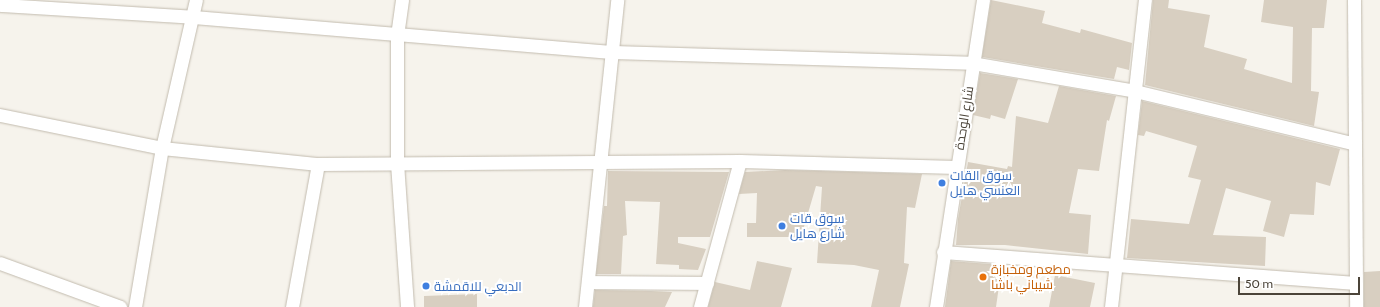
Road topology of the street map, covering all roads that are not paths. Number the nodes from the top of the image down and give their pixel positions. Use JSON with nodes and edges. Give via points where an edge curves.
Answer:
{"nodes":[{"id":1,"x":196,"y":0,"type":"edge"},
{"id":2,"x":402,"y":0,"type":"edge"},
{"id":3,"x":617,"y":0,"type":"edge"},
{"id":4,"x":983,"y":0,"type":"edge"},
{"id":5,"x":1145,"y":0,"type":"edge"},
{"id":6,"x":1354,"y":0,"type":"edge"},
{"id":7,"x":0,"y":5,"type":"edge"},
{"id":8,"x":194,"y":17,"type":"junction"},
{"id":9,"x":397,"y":34,"type":"junction"},
{"id":10,"x":611,"y":52,"type":"junction"},
{"id":11,"x":972,"y":63,"type":"junction"},
{"id":12,"x":1135,"y":91,"type":"junction"},
{"id":13,"x":0,"y":115,"type":"edge"},
{"id":14,"x":1354,"y":144,"type":"junction"},
{"id":15,"x":162,"y":148,"type":"junction"},
{"id":16,"x":740,"y":161,"type":"junction"},
{"id":17,"x":601,"y":162,"type":"junction"},
{"id":18,"x":397,"y":163,"type":"junction"},
{"id":19,"x":318,"y":164,"type":"junction"},
{"id":20,"x":956,"y":167,"type":"junction"},
{"id":21,"x":943,"y":252,"type":"junction"},
{"id":22,"x":0,"y":262,"type":"edge"},
{"id":23,"x":1115,"y":265,"type":"junction"},
{"id":24,"x":588,"y":282,"type":"junction"},
{"id":25,"x":707,"y":283,"type":"junction"},
{"id":26,"x":1356,"y":283,"type":"junction"},
{"id":27,"x":120,"y":307,"type":"edge"},
{"id":28,"x":135,"y":307,"type":"edge"},
{"id":29,"x":292,"y":307,"type":"edge"},
{"id":30,"x":407,"y":307,"type":"edge"},
{"id":31,"x":585,"y":307,"type":"edge"},
{"id":32,"x":700,"y":307,"type":"edge"},
{"id":33,"x":936,"y":307,"type":"edge"},
{"id":34,"x":1111,"y":307,"type":"edge"},
{"id":35,"x":1356,"y":307,"type":"edge"}],
"edges":[{"from":1,"to":8,"type":"street"},
{"from":2,"to":9,"type":"street"},
{"from":3,"to":10,"type":"street"},
{"from":4,"to":11,"type":"street","name":"شارع الوحدة"},
{"from":5,"to":12,"type":"street"},
{"from":6,"to":14,"type":"street"},
{"from":7,"to":8,"type":"street"},
{"from":8,"to":9,"type":"street"},
{"from":8,"to":15,"type":"street"},
{"from":9,"to":10,"type":"street"},
{"from":9,"to":18,"type":"street"},
{"from":10,"to":11,"type":"street"},
{"from":10,"to":17,"type":"street"},
{"from":11,"to":12,"type":"street"},
{"from":11,"to":20,"type":"street","name":"شارع الوحدة"},
{"from":12,"to":14,"type":"street"},
{"from":12,"to":23,"type":"street"},
{"from":13,"to":15,"type":"street"},
{"from":14,"to":26,"type":"street"},
{"from":15,"to":19,"type":"street"},
{"from":15,"to":28,"type":"street"},
{"from":16,"to":17,"type":"street"},
{"from":16,"to":20,"type":"street"},
{"from":16,"to":25,"type":"street"},
{"from":17,"to":18,"type":"street"},
{"from":17,"to":24,"type":"street"},
{"from":18,"to":19,"type":"street"},
{"from":18,"to":30,"type":"street"},
{"from":19,"to":29,"type":"street"},
{"from":20,"to":21,"type":"street","name":"شارع الوحدة"},
{"from":21,"to":23,"type":"street"},
{"from":21,"to":33,"type":"street","name":"شارع الوحدة"},
{"from":22,"to":27,"type":"street"},
{"from":23,"to":26,"type":"street"},
{"from":23,"to":34,"type":"street"},
{"from":24,"to":25,"type":"street"},
{"from":24,"to":31,"type":"street"},
{"from":25,"to":32,"type":"street"},
{"from":26,"to":35,"type":"street"}]}
